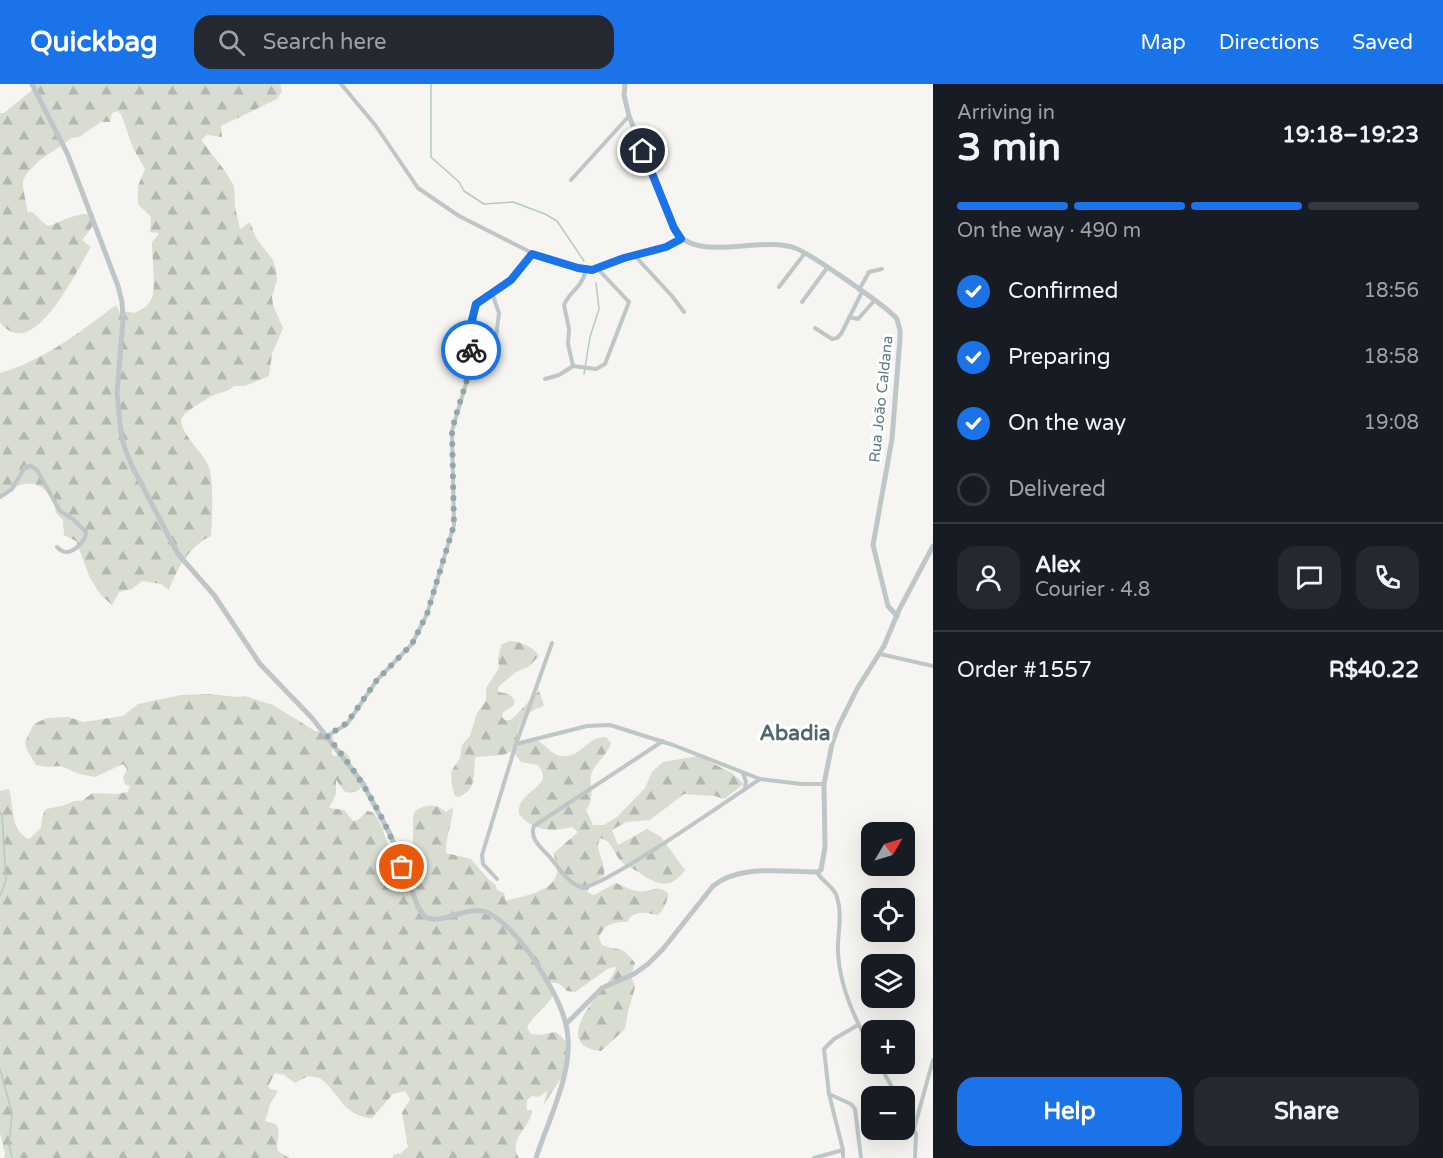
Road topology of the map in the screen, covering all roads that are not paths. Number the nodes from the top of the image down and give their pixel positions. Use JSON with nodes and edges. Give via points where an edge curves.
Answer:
{"nodes":[{"id":1,"x":32,"y":84,"type":"edge"},
{"id":2,"x":341,"y":84,"type":"edge"},
{"id":3,"x":625,"y":84,"type":"edge"},
{"id":4,"x":629,"y":116,"type":"junction"},
{"id":5,"x":571,"y":180,"type":"dead end"},
{"id":6,"x":681,"y":239,"type":"junction"},
{"id":7,"x":805,"y":253,"type":"junction"},
{"id":8,"x":532,"y":254,"type":"junction"},
{"id":9,"x":634,"y":255,"type":"junction"},
{"id":10,"x":826,"y":268,"type":"junction"},
{"id":11,"x":882,"y":268,"type":"dead end"},
{"id":12,"x":598,"y":269,"type":"junction"},
{"id":13,"x":586,"y":270,"type":"junction"},
{"id":14,"x":779,"y":287,"type":"dead end"},
{"id":15,"x":860,"y":291,"type":"junction"},
{"id":16,"x":492,"y":293,"type":"junction"},
{"id":17,"x":874,"y":301,"type":"junction"},
{"id":18,"x":802,"y":302,"type":"dead end"},
{"id":19,"x":684,"y":312,"type":"dead end"},
{"id":20,"x":849,"y":317,"type":"junction"},
{"id":21,"x":815,"y":328,"type":"dead end"},
{"id":22,"x":496,"y":338,"type":"dead end"},
{"id":23,"x":573,"y":366,"type":"junction"},
{"id":24,"x":545,"y":379,"type":"dead end"},
{"id":25,"x":0,"y":497,"type":"edge"},
{"id":26,"x":933,"y":546,"type":"edge"},
{"id":27,"x":57,"y":547,"type":"dead end"},
{"id":28,"x":898,"y":613,"type":"junction"},
{"id":29,"x":552,"y":643,"type":"dead end"},
{"id":30,"x":879,"y":654,"type":"junction"},
{"id":31,"x":932,"y":667,"type":"edge"},
{"id":32,"x":327,"y":736,"type":"junction"},
{"id":33,"x":663,"y":741,"type":"junction"},
{"id":34,"x":516,"y":744,"type":"junction"},
{"id":35,"x":743,"y":773,"type":"junction"},
{"id":36,"x":760,"y":779,"type":"junction"},
{"id":37,"x":824,"y":784,"type":"junction"},
{"id":38,"x":745,"y":789,"type":"junction"},
{"id":39,"x":817,"y":872,"type":"junction"},
{"id":40,"x":496,"y":879,"type":"dead end"},
{"id":41,"x":566,"y":1024,"type":"junction"},
{"id":42,"x":858,"y":1025,"type":"junction"},
{"id":43,"x":861,"y":1030,"type":"edge"},
{"id":44,"x":933,"y":1060,"type":"edge"},
{"id":45,"x":829,"y":1094,"type":"junction"},
{"id":46,"x":915,"y":1125,"type":"edge"},
{"id":47,"x":915,"y":1138,"type":"edge"},
{"id":48,"x":843,"y":1150,"type":"junction"},
{"id":49,"x":536,"y":1158,"type":"edge"},
{"id":50,"x":814,"y":1158,"type":"edge"},
{"id":51,"x":843,"y":1158,"type":"edge"},
{"id":52,"x":861,"y":1158,"type":"edge"},
{"id":53,"x":915,"y":1158,"type":"edge"}],
"edges":[{"from":1,"to":32,"type":"street","via":[[68,155],[118,286],[123,320],[117,393],[121,433],[132,466],[178,555],[214,595],[260,664]]},
{"from":2,"to":8,"type":"street","via":[[376,126],[418,188],[459,216]]},
{"from":3,"to":4,"type":"street"},
{"from":4,"to":5,"type":"street"},
{"from":4,"to":6,"type":"street"},
{"from":6,"to":7,"type":"street","name":"Rua João Caldana","via":[[695,246],[761,243],[794,247]]},
{"from":6,"to":9,"type":"street"},
{"from":7,"to":10,"type":"street","name":"Rua João Caldana"},
{"from":7,"to":14,"type":"street"},
{"from":8,"to":13,"type":"street"},
{"from":8,"to":16,"type":"street","via":[[511,280]]},
{"from":9,"to":12,"type":"street"},
{"from":9,"to":19,"type":"street"},
{"from":10,"to":15,"type":"street","name":"Rua João Caldana"},
{"from":10,"to":18,"type":"street"},
{"from":11,"to":15,"type":"street","via":[[869,272]]},
{"from":12,"to":13,"type":"street"},
{"from":12,"to":23,"type":"street","via":[[630,306],[605,364],[596,369]]},
{"from":13,"to":23,"type":"street","via":[[583,282],[564,305]]},
{"from":15,"to":17,"type":"street","name":"Rua João Caldana"},
{"from":15,"to":20,"type":"street"},
{"from":16,"to":22,"type":"street","via":[[499,313]]},
{"from":16,"to":32,"type":"street","via":[[478,300],[474,309],[470,370],[452,431],[454,525],[427,614],[412,644],[377,680],[347,723]]},
{"from":17,"to":20,"type":"street","via":[[858,319]]},
{"from":17,"to":28,"type":"street","name":"Rua João Caldana","via":[[894,315],[900,330],[892,439],[873,545],[891,611]]},
{"from":20,"to":21,"type":"street","via":[[834,340]]},
{"from":23,"to":24,"type":"street"},
{"from":25,"to":27,"type":"street","via":[[12,489],[25,467],[37,470],[60,511],[87,534],[70,551]]},
{"from":26,"to":28,"type":"street"},
{"from":28,"to":30,"type":"street"},
{"from":29,"to":34,"type":"street"},
{"from":30,"to":31,"type":"street"},
{"from":30,"to":37,"type":"street","via":[[839,725]]},
{"from":32,"to":41,"type":"street","via":[[379,811],[422,913],[434,920],[478,910],[490,913],[530,953],[555,994]]},
{"from":33,"to":34,"type":"street","via":[[600,724]]},
{"from":33,"to":35,"type":"street"},
{"from":33,"to":38,"type":"street","via":[[534,826],[533,837],[570,880],[587,886],[616,872]]},
{"from":34,"to":40,"type":"street","via":[[482,855],[483,864]]},
{"from":35,"to":36,"type":"street"},
{"from":35,"to":38,"type":"street"},
{"from":36,"to":37,"type":"street"},
{"from":36,"to":38,"type":"street"},
{"from":37,"to":39,"type":"street","via":[[824,861]]},
{"from":39,"to":41,"type":"street","via":[[750,872],[721,879],[663,949],[634,974],[602,988]]},
{"from":39,"to":42,"type":"street","via":[[838,899],[839,970]]},
{"from":41,"to":49,"type":"street","via":[[561,1089]]},
{"from":42,"to":43,"type":"street"},
{"from":42,"to":45,"type":"street","via":[[824,1049]]},
{"from":44,"to":46,"type":"street"},
{"from":45,"to":48,"type":"street"},
{"from":45,"to":52,"type":"street","via":[[853,1106]]},
{"from":47,"to":53,"type":"street"},
{"from":48,"to":50,"type":"street"},
{"from":48,"to":51,"type":"street"}]}
